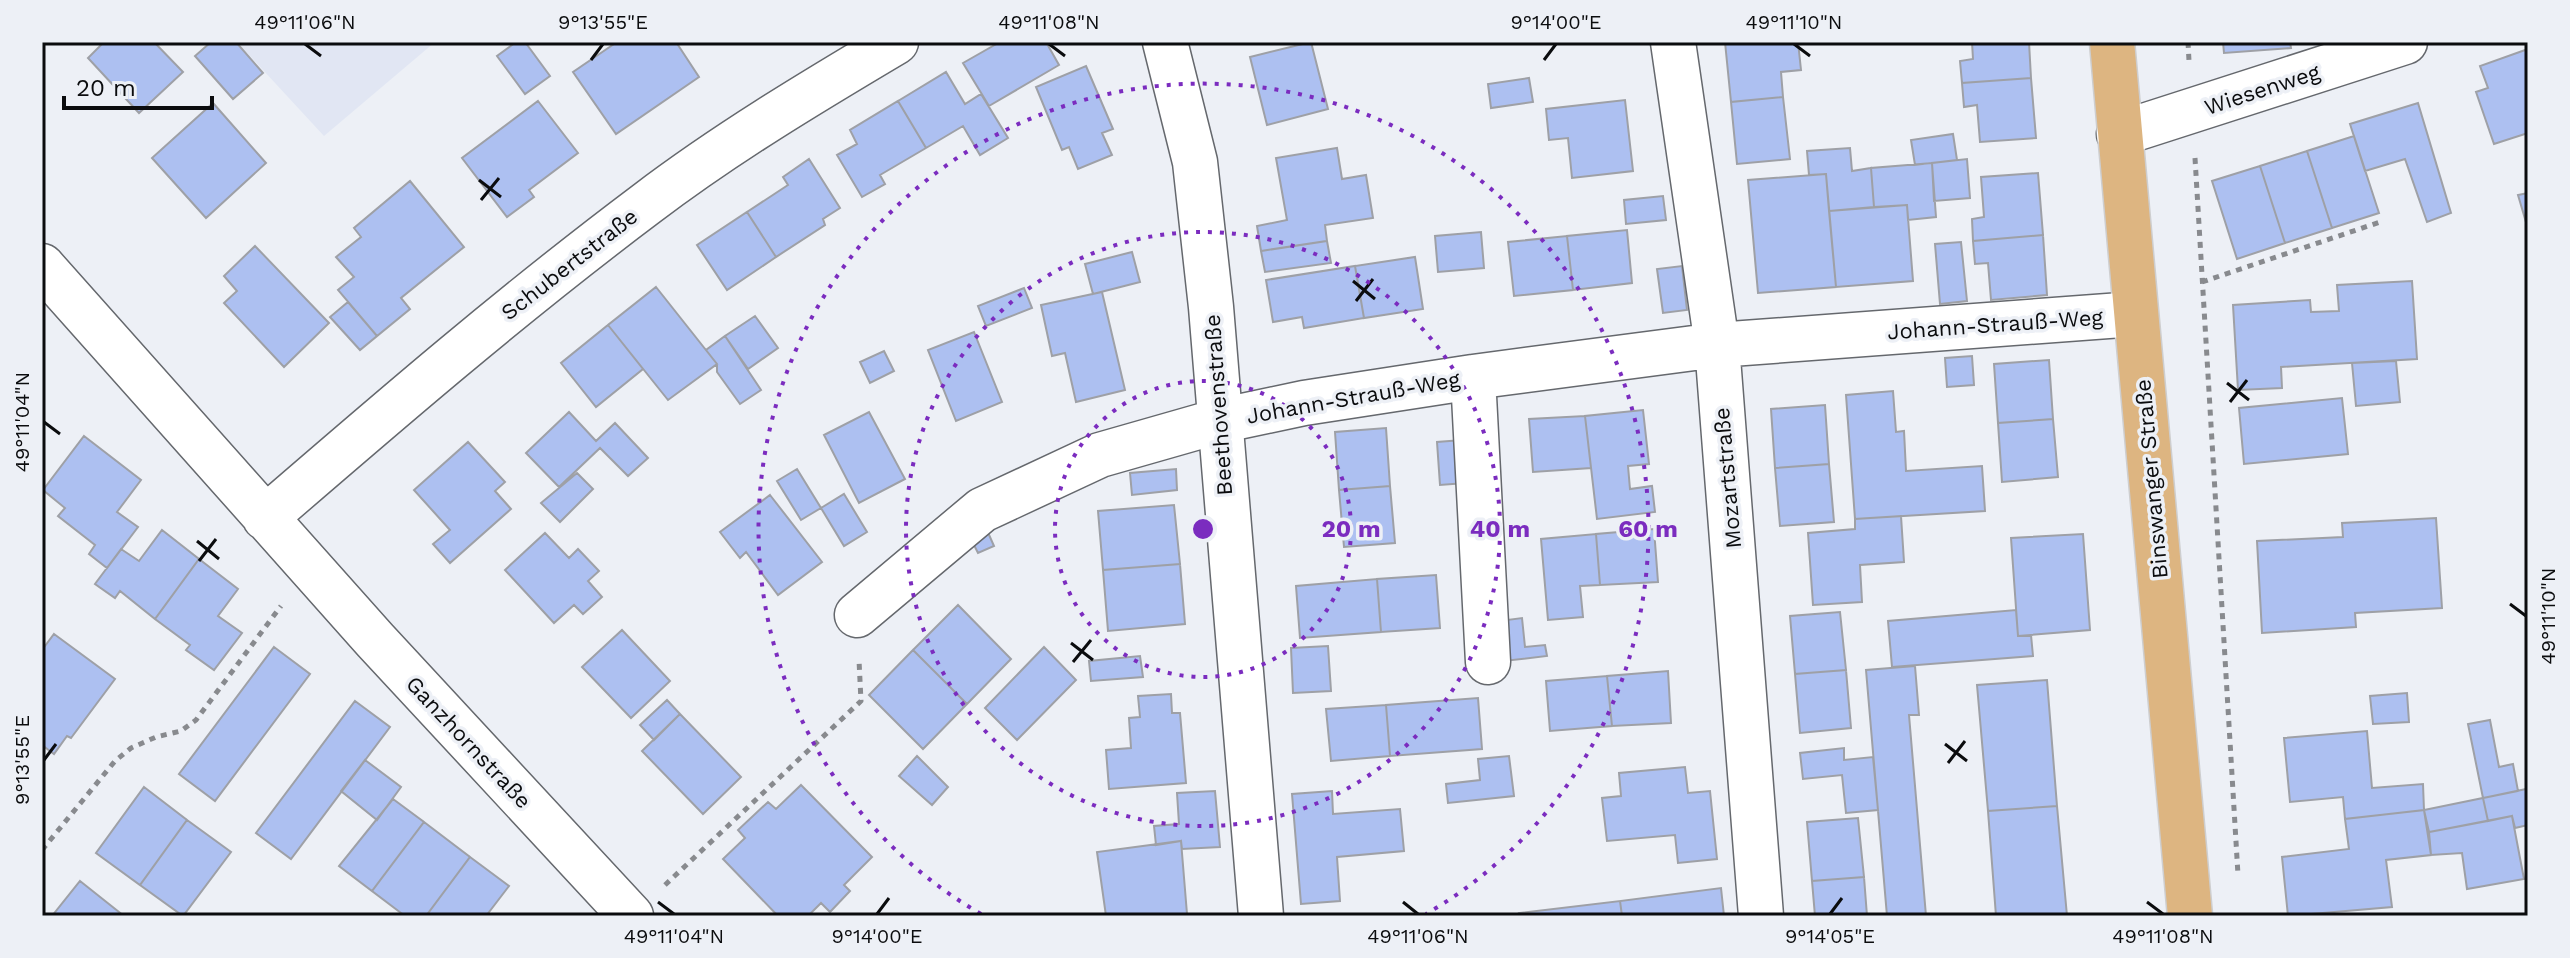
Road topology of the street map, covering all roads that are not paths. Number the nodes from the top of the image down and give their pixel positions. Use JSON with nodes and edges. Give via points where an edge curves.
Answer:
{"nodes":[{"id":1,"x":895,"y":42,"type":"edge"},
{"id":2,"x":1165,"y":42,"type":"edge"},
{"id":3,"x":1673,"y":42,"type":"edge"},
{"id":4,"x":2112,"y":42,"type":"edge"},
{"id":5,"x":2405,"y":42,"type":"edge"},
{"id":6,"x":2119,"y":134,"type":"junction"},
{"id":7,"x":42,"y":266,"type":"edge"},
{"id":8,"x":2135,"y":314,"type":"junction"},
{"id":9,"x":1717,"y":345,"type":"junction"},
{"id":10,"x":1473,"y":377,"type":"junction"},
{"id":11,"x":1219,"y":421,"type":"junction"},
{"id":12,"x":265,"y":518,"type":"junction"},
{"id":13,"x":857,"y":615,"type":"road end"},
{"id":14,"x":1488,"y":662,"type":"dead end"},
{"id":15,"x":643,"y":905,"type":"edge"},
{"id":16,"x":1261,"y":916,"type":"edge"},
{"id":17,"x":1761,"y":916,"type":"edge"},
{"id":18,"x":2190,"y":916,"type":"edge"}],
"edges":[{"from":1,"to":12,"type":"street","name":"Schubertstraße","via":[[757,126],[648,203],[513,307]]},
{"from":2,"to":11,"type":"street","name":"Beethovenstraße","via":[[1195,162]]},
{"from":3,"to":9,"type":"street","name":"Mozartstraße"},
{"from":4,"to":6,"type":"main road","name":"Binswanger Straße"},
{"from":5,"to":6,"type":"street","name":"Wiesenweg"},
{"from":6,"to":8,"type":"main road","name":"Binswanger Straße"},
{"from":7,"to":12,"type":"street","name":"Ganzhornstraße"},
{"from":8,"to":9,"type":"street","name":"Johann-Strauß-Weg"},
{"from":8,"to":18,"type":"main road","name":"Binswanger Straße"},
{"from":9,"to":10,"type":"street","name":"Johann-Strauß-Weg"},
{"from":9,"to":17,"type":"street","name":"Mozartstraße"},
{"from":10,"to":11,"type":"street","name":"Johann-Strauß-Weg"},
{"from":10,"to":14,"type":"street","name":"Johann-Strauß-Weg"},
{"from":11,"to":13,"type":"street","name":"Johann-Strauß-Weg","via":[[1100,455],[982,510]]},
{"from":11,"to":16,"type":"street","name":"Beethovenstraße"},
{"from":12,"to":15,"type":"street","name":"Ganzhornstraße"}]}
